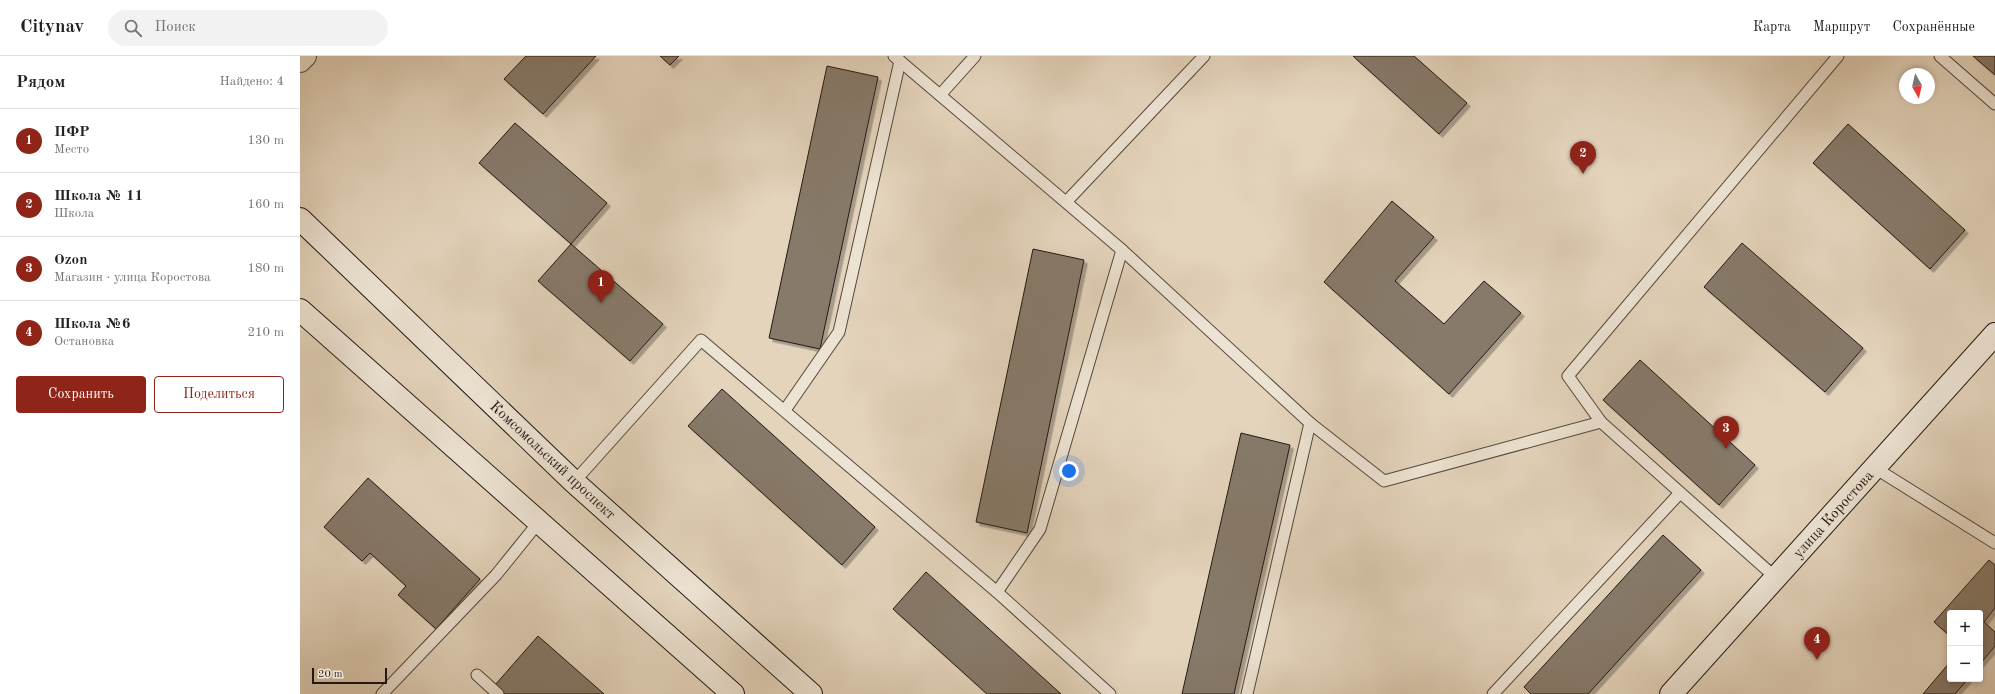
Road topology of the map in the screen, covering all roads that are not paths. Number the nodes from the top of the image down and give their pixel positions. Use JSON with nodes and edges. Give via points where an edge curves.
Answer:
{"nodes":[{"id":1,"x":305,"y":56,"type":"edge"},
{"id":2,"x":975,"y":56,"type":"edge"},
{"id":3,"x":1204,"y":56,"type":"edge"},
{"id":4,"x":1838,"y":56,"type":"edge"},
{"id":5,"x":1940,"y":56,"type":"edge"},
{"id":6,"x":897,"y":58,"type":"edge"},
{"id":7,"x":300,"y":61,"type":"edge"},
{"id":8,"x":940,"y":95,"type":"junction"},
{"id":9,"x":1995,"y":104,"type":"edge"},
{"id":10,"x":1067,"y":201,"type":"junction"},
{"id":11,"x":300,"y":219,"type":"edge"},
{"id":12,"x":1122,"y":250,"type":"junction"},
{"id":13,"x":300,"y":310,"type":"edge"},
{"id":14,"x":1995,"y":334,"type":"edge"},
{"id":15,"x":785,"y":410,"type":"junction"},
{"id":16,"x":1601,"y":422,"type":"junction"},
{"id":17,"x":1310,"y":423,"type":"junction"},
{"id":18,"x":1875,"y":468,"type":"junction"},
{"id":19,"x":574,"y":482,"type":"junction"},
{"id":20,"x":1680,"y":493,"type":"junction"},
{"id":21,"x":538,"y":522,"type":"junction"},
{"id":22,"x":1995,"y":542,"type":"edge"},
{"id":23,"x":1776,"y":578,"type":"junction"},
{"id":24,"x":997,"y":592,"type":"junction"},
{"id":25,"x":477,"y":675,"type":"dead end"},
{"id":26,"x":382,"y":694,"type":"edge"},
{"id":27,"x":498,"y":694,"type":"edge"},
{"id":28,"x":733,"y":694,"type":"edge"},
{"id":29,"x":811,"y":694,"type":"edge"},
{"id":30,"x":1110,"y":694,"type":"edge"},
{"id":31,"x":1248,"y":694,"type":"edge"},
{"id":32,"x":1493,"y":694,"type":"edge"},
{"id":33,"x":1671,"y":694,"type":"edge"}],
"edges":[{"from":1,"to":7,"type":"main road"},
{"from":2,"to":8,"type":"lane"},
{"from":3,"to":10,"type":"lane"},
{"from":4,"to":16,"type":"lane","via":[[1568,376]]},
{"from":5,"to":9,"type":"lane"},
{"from":6,"to":8,"type":"lane"},
{"from":6,"to":15,"type":"lane","via":[[839,332]]},
{"from":8,"to":10,"type":"lane"},
{"from":10,"to":12,"type":"lane"},
{"from":11,"to":19,"type":"main road","name":"Комсомольский проспект"},
{"from":12,"to":17,"type":"lane"},
{"from":12,"to":24,"type":"lane","via":[[1040,528]]},
{"from":13,"to":21,"type":"main road"},
{"from":14,"to":18,"type":"main road","name":"улица Коростова"},
{"from":15,"to":19,"type":"lane","via":[[701,340]]},
{"from":15,"to":24,"type":"lane"},
{"from":16,"to":17,"type":"lane","via":[[1384,481]]},
{"from":16,"to":20,"type":"lane"},
{"from":17,"to":31,"type":"lane"},
{"from":18,"to":22,"type":"lane"},
{"from":18,"to":23,"type":"main road","name":"улица Коростова"},
{"from":19,"to":29,"type":"main road","name":"Комсомольский проспект"},
{"from":20,"to":23,"type":"lane"},
{"from":20,"to":32,"type":"lane"},
{"from":21,"to":26,"type":"lane","via":[[496,575]]},
{"from":21,"to":28,"type":"main road"},
{"from":23,"to":33,"type":"main road","name":"улица Коростова"},
{"from":24,"to":30,"type":"lane"},
{"from":25,"to":27,"type":"lane"}]}
